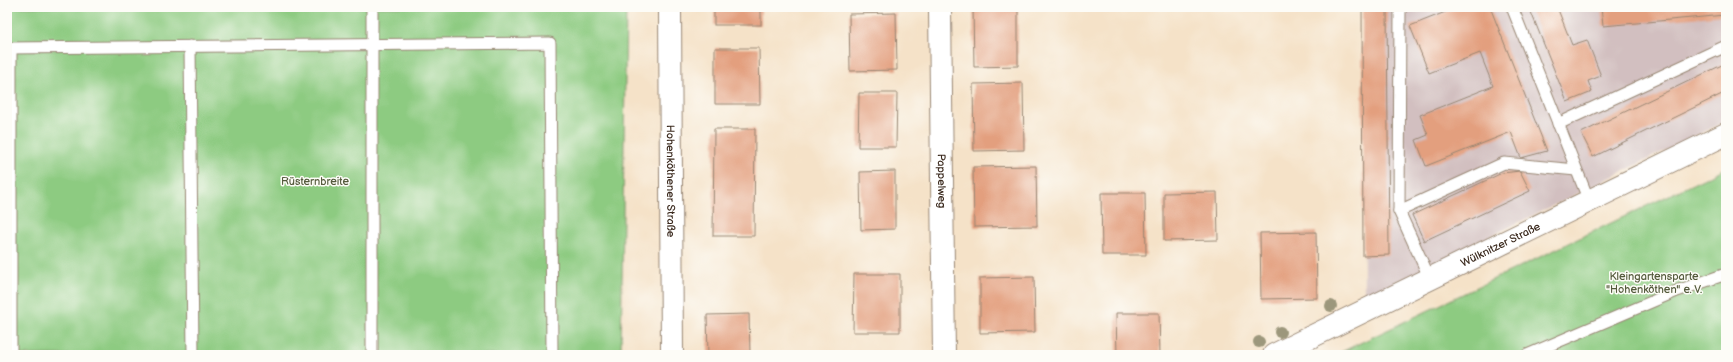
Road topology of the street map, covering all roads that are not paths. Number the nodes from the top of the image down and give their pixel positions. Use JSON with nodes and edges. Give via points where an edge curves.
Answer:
{"nodes":[{"id":1,"x":372,"y":7,"type":"edge"},
{"id":2,"x":670,"y":7,"type":"edge"},
{"id":3,"x":940,"y":7,"type":"edge"},
{"id":4,"x":1400,"y":7,"type":"edge"},
{"id":5,"x":1512,"y":7,"type":"edge"},
{"id":6,"x":372,"y":44,"type":"junction"},
{"id":7,"x":190,"y":46,"type":"junction"},
{"id":8,"x":1726,"y":46,"type":"edge"},
{"id":9,"x":9,"y":48,"type":"edge"},
{"id":10,"x":1558,"y":124,"type":"junction"},
{"id":11,"x":1726,"y":134,"type":"edge"},
{"id":12,"x":1576,"y":170,"type":"junction"},
{"id":13,"x":1588,"y":201,"type":"junction"},
{"id":14,"x":1399,"y":211,"type":"junction"},
{"id":15,"x":1726,"y":274,"type":"edge"},
{"id":16,"x":1430,"y":279,"type":"junction"},
{"id":17,"x":11,"y":355,"type":"edge"},
{"id":18,"x":193,"y":355,"type":"edge"},
{"id":19,"x":372,"y":355,"type":"edge"},
{"id":20,"x":552,"y":355,"type":"edge"},
{"id":21,"x":672,"y":355,"type":"edge"},
{"id":22,"x":944,"y":355,"type":"edge"},
{"id":23,"x":1274,"y":355,"type":"edge"},
{"id":24,"x":1526,"y":355,"type":"edge"}],
"edges":[{"from":1,"to":6,"type":"lane"},
{"from":2,"to":21,"type":"street","name":"Hohenköthener Straße"},
{"from":3,"to":22,"type":"street","name":"Pappelweg"},
{"from":4,"to":14,"type":"lane"},
{"from":5,"to":10,"type":"lane"},
{"from":6,"to":7,"type":"lane"},
{"from":6,"to":19,"type":"lane"},
{"from":6,"to":20,"type":"lane","via":[[550,43]]},
{"from":7,"to":9,"type":"lane"},
{"from":7,"to":18,"type":"lane"},
{"from":8,"to":10,"type":"lane"},
{"from":9,"to":17,"type":"lane"},
{"from":10,"to":12,"type":"lane"},
{"from":11,"to":13,"type":"street","name":"Wülknitzer Straße"},
{"from":12,"to":13,"type":"lane"},
{"from":12,"to":14,"type":"lane","via":[[1504,163]]},
{"from":13,"to":16,"type":"street","name":"Wülknitzer Straße"},
{"from":14,"to":16,"type":"lane"},
{"from":15,"to":24,"type":"lane","via":[[1677,291]]},
{"from":16,"to":23,"type":"street","name":"Wülknitzer Straße"}]}
